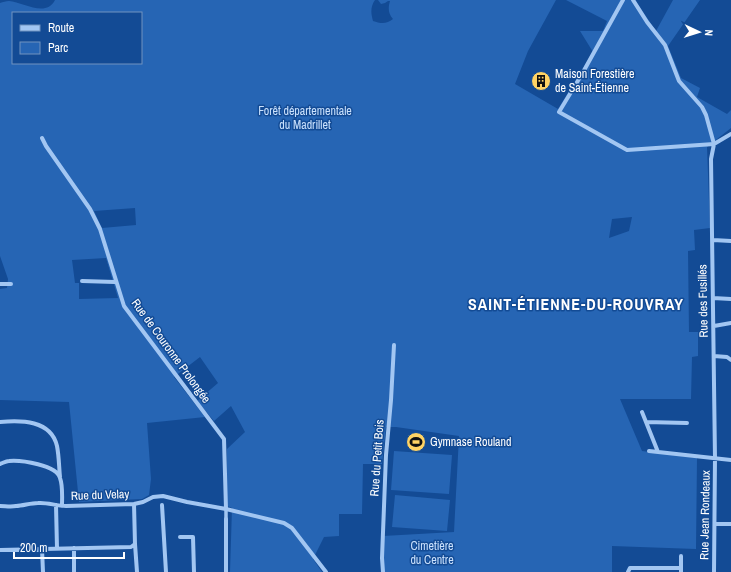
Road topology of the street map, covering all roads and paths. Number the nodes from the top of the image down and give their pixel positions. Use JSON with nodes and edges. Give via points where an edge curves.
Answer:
{"nodes":[{"id":1,"x":623,"y":0,"type":"edge"},
{"id":2,"x":633,"y":0,"type":"edge"},
{"id":3,"x":731,"y":134,"type":"edge"},
{"id":4,"x":42,"y":138,"type":"dead end"},
{"id":5,"x":714,"y":144,"type":"junction"},
{"id":6,"x":712,"y":240,"type":"junction"},
{"id":7,"x":731,"y":241,"type":"edge"},
{"id":8,"x":82,"y":281,"type":"dead end"},
{"id":9,"x":115,"y":282,"type":"junction"},
{"id":10,"x":0,"y":284,"type":"edge"},
{"id":11,"x":11,"y":284,"type":"dead end"},
{"id":12,"x":713,"y":298,"type":"junction"},
{"id":13,"x":731,"y":299,"type":"edge"},
{"id":14,"x":731,"y":323,"type":"edge"},
{"id":15,"x":714,"y":326,"type":"junction"},
{"id":16,"x":394,"y":345,"type":"dead end"},
{"id":17,"x":714,"y":356,"type":"junction"},
{"id":18,"x":731,"y":360,"type":"edge"},
{"id":19,"x":642,"y":412,"type":"dead end"},
{"id":20,"x":0,"y":422,"type":"edge"},
{"id":21,"x":646,"y":422,"type":"junction"},
{"id":22,"x":687,"y":423,"type":"dead end"},
{"id":23,"x":649,"y":451,"type":"dead end"},
{"id":24,"x":658,"y":452,"type":"junction"},
{"id":25,"x":715,"y":458,"type":"junction"},
{"id":26,"x":731,"y":460,"type":"edge"},
{"id":27,"x":0,"y":464,"type":"edge"},
{"id":28,"x":60,"y":477,"type":"junction"},
{"id":29,"x":134,"y":504,"type":"junction"},
{"id":30,"x":56,"y":505,"type":"junction"},
{"id":31,"x":162,"y":505,"type":"dead end"},
{"id":32,"x":0,"y":506,"type":"edge"},
{"id":33,"x":62,"y":506,"type":"junction"},
{"id":34,"x":226,"y":509,"type":"junction"},
{"id":35,"x":226,"y":518,"type":"joint"},
{"id":36,"x":715,"y":524,"type":"junction"},
{"id":37,"x":731,"y":524,"type":"edge"},
{"id":38,"x":180,"y":537,"type":"dead end"},
{"id":39,"x":135,"y":544,"type":"junction"},
{"id":40,"x":42,"y":548,"type":"junction"},
{"id":41,"x":57,"y":548,"type":"junction"},
{"id":42,"x":74,"y":548,"type":"junction"},
{"id":43,"x":0,"y":550,"type":"edge"},
{"id":44,"x":681,"y":556,"type":"dead end"},
{"id":45,"x":681,"y":570,"type":"edge"},
{"id":46,"x":43,"y":572,"type":"edge"},
{"id":47,"x":74,"y":572,"type":"edge"},
{"id":48,"x":137,"y":572,"type":"edge"},
{"id":49,"x":166,"y":572,"type":"edge"},
{"id":50,"x":194,"y":572,"type":"edge"},
{"id":51,"x":226,"y":572,"type":"edge"},
{"id":52,"x":326,"y":572,"type":"edge"},
{"id":53,"x":383,"y":572,"type":"edge"},
{"id":54,"x":628,"y":572,"type":"edge"},
{"id":55,"x":714,"y":572,"type":"edge"}],
"edges":[{"from":1,"to":5,"type":"street","via":[[559,112],[628,150]]},
{"from":2,"to":5,"type":"street","via":[[665,45],[679,81],[702,107]]},
{"from":3,"to":5,"type":"street"},
{"from":4,"to":9,"type":"street","name":"Rue de Couronne Prolongée","via":[[100,229]]},
{"from":5,"to":6,"type":"street","name":"Rue des Fusillés"},
{"from":6,"to":7,"type":"street"},
{"from":6,"to":12,"type":"street","name":"Rue des Fusillés"},
{"from":8,"to":9,"type":"street"},
{"from":9,"to":34,"type":"street","name":"Rue de Couronne Prolongée","via":[[124,306],[224,439]]},
{"from":10,"to":11,"type":"street"},
{"from":12,"to":13,"type":"street"},
{"from":12,"to":15,"type":"street","name":"Rue des Fusillés"},
{"from":14,"to":15,"type":"street"},
{"from":15,"to":17,"type":"street","name":"Rue des Fusillés"},
{"from":16,"to":53,"type":"street","name":"Rue du Petit Bois","via":[[386,455]]},
{"from":17,"to":18,"type":"street","via":[[727,357]]},
{"from":17,"to":25,"type":"street","name":"Rue des Fusillés"},
{"from":19,"to":21,"type":"street"},
{"from":20,"to":28,"type":"street","via":[[33,422],[50,432],[56,445]]},
{"from":21,"to":22,"type":"street"},
{"from":21,"to":24,"type":"street"},
{"from":23,"to":24,"type":"street"},
{"from":24,"to":25,"type":"street"},
{"from":25,"to":26,"type":"street"},
{"from":25,"to":36,"type":"street","name":"Rue Jean Rondeaux"},
{"from":27,"to":28,"type":"street","via":[[9,461],[38,464],[56,472]]},
{"from":28,"to":33,"type":"street"},
{"from":29,"to":33,"type":"street","name":"Rue du Velay"},
{"from":29,"to":34,"type":"street","name":"Rue du Velay","via":[[158,496]]},
{"from":29,"to":39,"type":"street"},
{"from":30,"to":32,"type":"street","name":"Rue du Velay","via":[[49,502]]},
{"from":30,"to":33,"type":"street","name":"Rue du Velay"},
{"from":30,"to":41,"type":"street"},
{"from":31,"to":49,"type":"street"},
{"from":34,"to":35,"type":"street"},
{"from":34,"to":52,"type":"street","name":"Rue du Velay","via":[[292,528]]},
{"from":35,"to":51,"type":"street"},
{"from":36,"to":37,"type":"street"},
{"from":36,"to":55,"type":"street","name":"Rue Jean Rondeaux"},
{"from":38,"to":50,"type":"street","via":[[193,537]]},
{"from":39,"to":42,"type":"street","via":[[131,547]]},
{"from":39,"to":48,"type":"street"},
{"from":40,"to":41,"type":"street"},
{"from":40,"to":43,"type":"street"},
{"from":40,"to":46,"type":"street"},
{"from":41,"to":42,"type":"street"},
{"from":42,"to":47,"type":"street"},
{"from":44,"to":45,"type":"street"},
{"from":45,"to":54,"type":"street","via":[[630,568]]}]}
